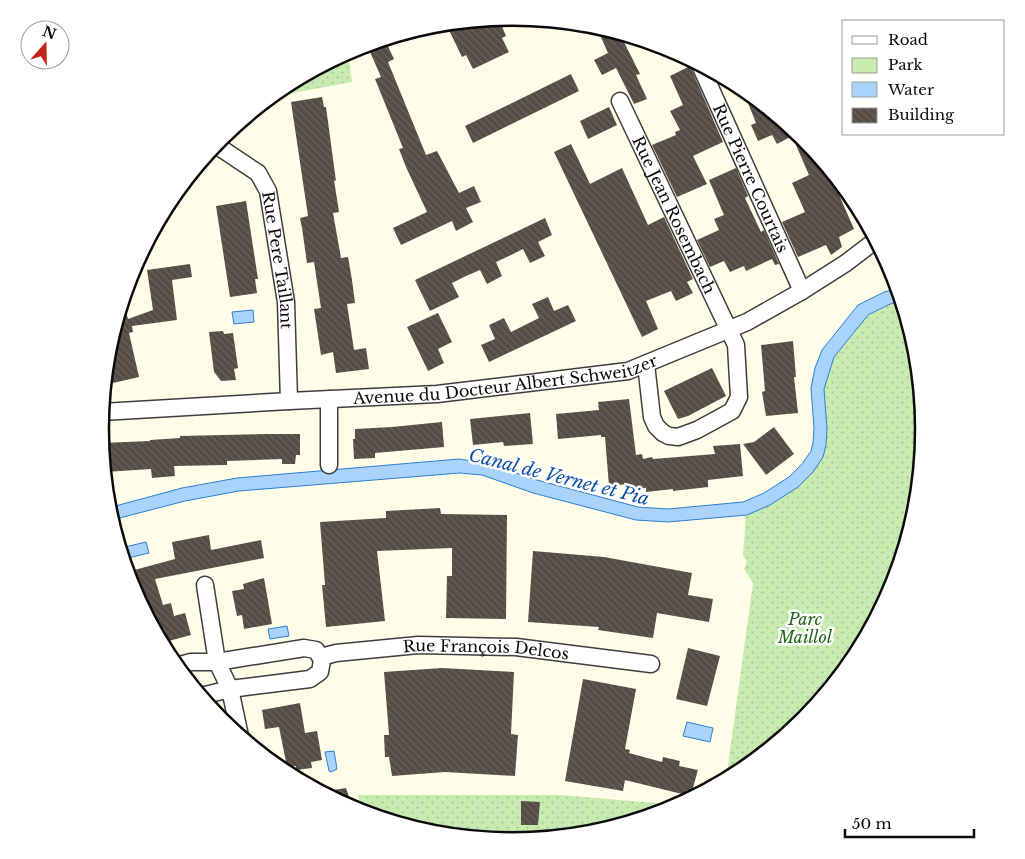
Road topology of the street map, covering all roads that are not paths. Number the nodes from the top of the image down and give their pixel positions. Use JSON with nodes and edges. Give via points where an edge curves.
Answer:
{"nodes":[{"id":1,"x":705,"y":75,"type":"edge"},
{"id":2,"x":620,"y":101,"type":"dead end"},
{"id":3,"x":222,"y":149,"type":"edge"},
{"id":4,"x":870,"y":244,"type":"edge"},
{"id":5,"x":802,"y":291,"type":"junction"},
{"id":6,"x":728,"y":331,"type":"junction"},
{"id":7,"x":646,"y":364,"type":"junction"},
{"id":8,"x":329,"y":399,"type":"junction"},
{"id":9,"x":289,"y":401,"type":"junction"},
{"id":10,"x":110,"y":412,"type":"edge"},
{"id":11,"x":329,"y":465,"type":"dead end"},
{"id":12,"x":206,"y":586,"type":"dead end"},
{"id":13,"x":321,"y":657,"type":"junction"},
{"id":14,"x":217,"y":662,"type":"junction"},
{"id":15,"x":184,"y":664,"type":"edge"},
{"id":16,"x":651,"y":664,"type":"dead end"},
{"id":17,"x":230,"y":689,"type":"junction"},
{"id":18,"x":208,"y":694,"type":"edge"},
{"id":19,"x":238,"y":724,"type":"edge"}],
"edges":[{"from":1,"to":5,"type":"street","name":"Rue Pierre Courtais"},
{"from":2,"to":6,"type":"street","name":"Rue Jean Rosembach"},
{"from":3,"to":9,"type":"street","name":"Rue Pere Taillant","via":[[258,173],[268,191],[286,302]]},
{"from":4,"to":5,"type":"street","name":"Avenue du Docteur Albert Schweitzer"},
{"from":5,"to":6,"type":"street","name":"Avenue du Docteur Albert Schweitzer"},
{"from":6,"to":7,"type":"street","name":"Avenue du Docteur Albert Schweitzer"},
{"from":6,"to":7,"type":"street","name":"Rue Jean Rosembach","via":[[736,346],[739,397],[732,411],[697,430],[678,437],[663,433],[656,426],[652,417]]},
{"from":7,"to":8,"type":"street","name":"Avenue du Docteur Albert Schweitzer","via":[[628,371],[437,394]]},
{"from":8,"to":9,"type":"street","name":"Avenue du Docteur Albert Schweitzer"},
{"from":8,"to":11,"type":"street"},
{"from":9,"to":10,"type":"street","name":"Avenue du Docteur Albert Schweitzer"},
{"from":12,"to":14,"type":"street"},
{"from":13,"to":14,"type":"street","via":[[316,650],[304,648]]},
{"from":13,"to":16,"type":"street","name":"Rue François Delcos","via":[[418,645],[487,646]]},
{"from":13,"to":17,"type":"street","via":[[320,672],[310,679]]},
{"from":14,"to":15,"type":"street"},
{"from":14,"to":17,"type":"street"},
{"from":17,"to":18,"type":"street"},
{"from":17,"to":19,"type":"street"}]}
